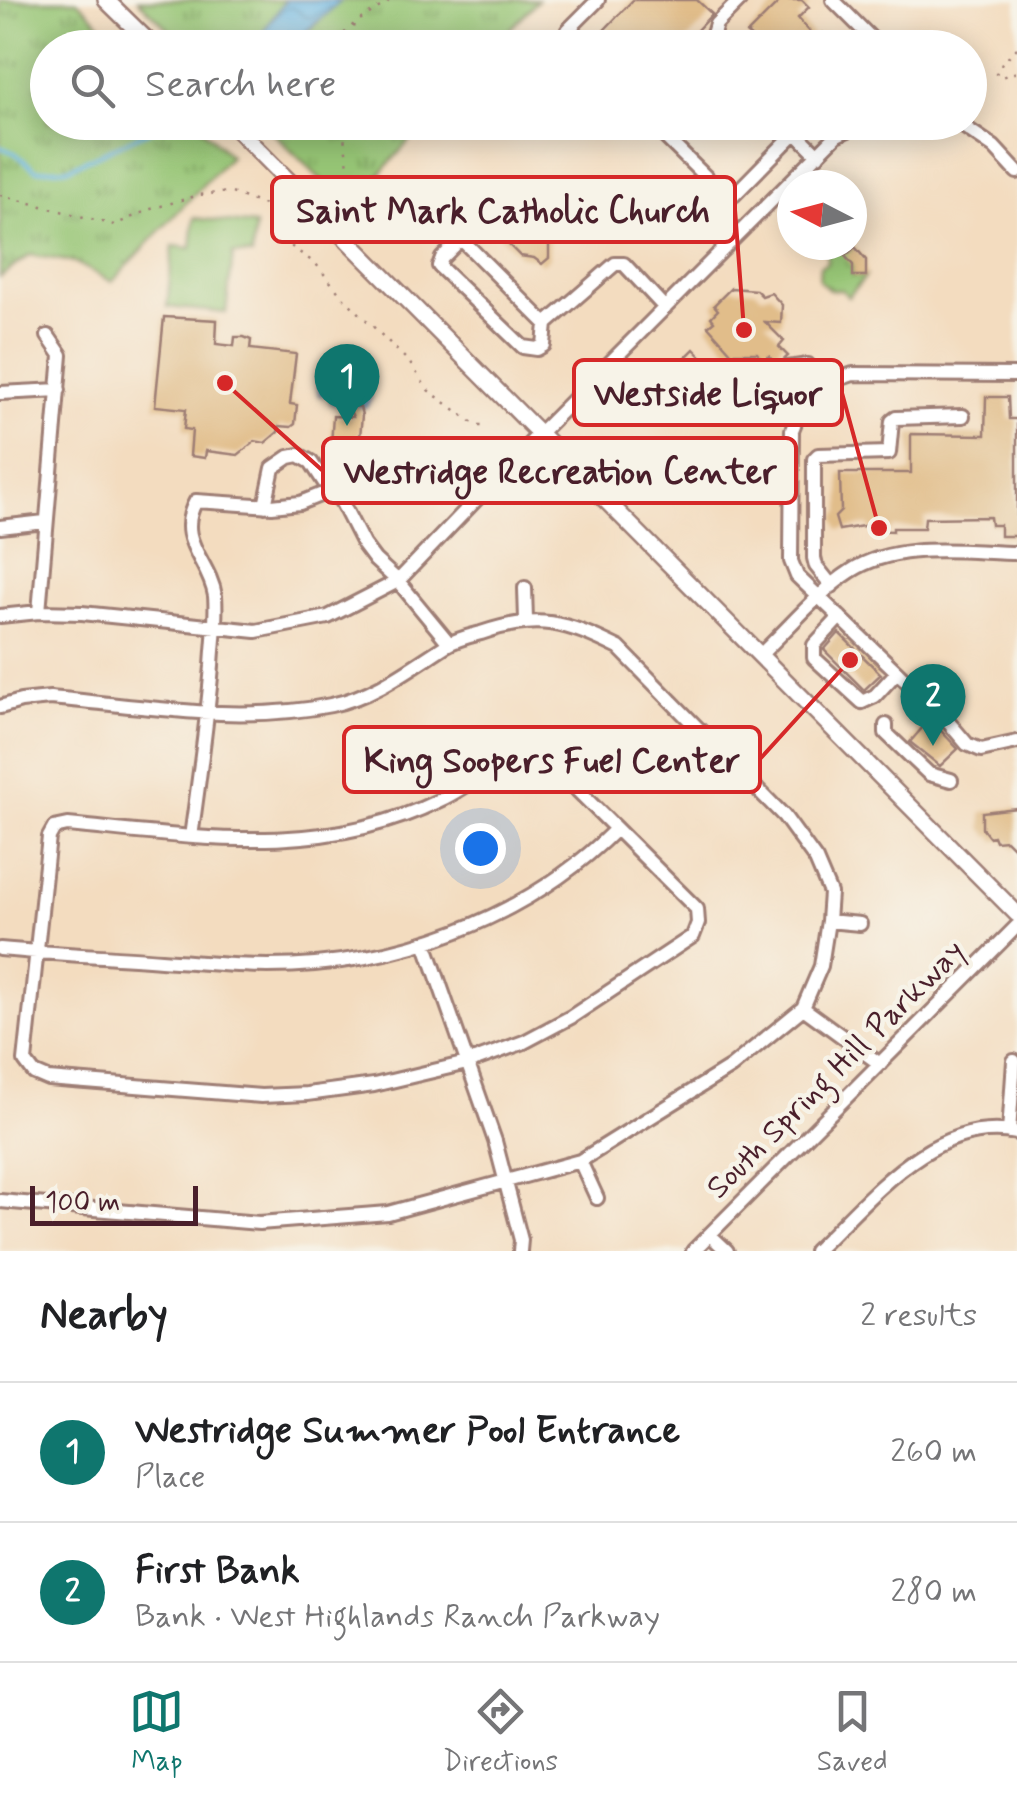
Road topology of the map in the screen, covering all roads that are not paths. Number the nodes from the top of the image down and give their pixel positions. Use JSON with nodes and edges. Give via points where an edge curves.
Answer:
{"nodes":[{"id":1,"x":106,"y":0,"type":"edge"},
{"id":2,"x":598,"y":0,"type":"edge"},
{"id":3,"x":740,"y":0,"type":"edge"},
{"id":4,"x":833,"y":0,"type":"edge"},
{"id":5,"x":136,"y":30,"type":"edge"},
{"id":6,"x":568,"y":30,"type":"edge"},
{"id":7,"x":714,"y":30,"type":"edge"},
{"id":8,"x":862,"y":30,"type":"edge"},
{"id":9,"x":248,"y":140,"type":"edge"},
{"id":10,"x":668,"y":140,"type":"edge"},
{"id":11,"x":780,"y":140,"type":"edge"},
{"id":12,"x":802,"y":140,"type":"edge"},
{"id":13,"x":834,"y":140,"type":"edge"},
{"id":14,"x":984,"y":140,"type":"edge"},
{"id":15,"x":818,"y":155,"type":"junction"},
{"id":16,"x":1017,"y":172,"type":"edge"},
{"id":17,"x":482,"y":218,"type":"dead end"},
{"id":18,"x":461,"y":240,"type":"junction"},
{"id":19,"x":665,"y":308,"type":"junction"},
{"id":20,"x":546,"y":324,"type":"junction"},
{"id":21,"x":48,"y":336,"type":"dead end"},
{"id":22,"x":1017,"y":375,"type":"edge"},
{"id":23,"x":824,"y":384,"type":"junction"},
{"id":24,"x":59,"y":390,"type":"junction"},
{"id":25,"x":0,"y":393,"type":"edge"},
{"id":26,"x":802,"y":405,"type":"junction"},
{"id":27,"x":963,"y":416,"type":"dead end"},
{"id":28,"x":540,"y":433,"type":"junction"},
{"id":29,"x":330,"y":491,"type":"junction"},
{"id":30,"x":264,"y":506,"type":"junction"},
{"id":31,"x":45,"y":522,"type":"junction"},
{"id":32,"x":0,"y":526,"type":"edge"},
{"id":33,"x":1017,"y":553,"type":"edge"},
{"id":34,"x":398,"y":581,"type":"junction"},
{"id":35,"x":832,"y":586,"type":"junction"},
{"id":36,"x":526,"y":588,"type":"dead end"},
{"id":37,"x":820,"y":598,"type":"junction"},
{"id":38,"x":40,"y":612,"type":"junction"},
{"id":39,"x":0,"y":616,"type":"edge"},
{"id":40,"x":840,"y":617,"type":"junction"},
{"id":41,"x":526,"y":620,"type":"junction"},
{"id":42,"x":214,"y":628,"type":"junction"},
{"id":43,"x":448,"y":643,"type":"junction"},
{"id":44,"x":760,"y":655,"type":"junction"},
{"id":45,"x":897,"y":672,"type":"junction"},
{"id":46,"x":0,"y":707,"type":"edge"},
{"id":47,"x":208,"y":712,"type":"junction"},
{"id":48,"x":886,"y":725,"type":"dead end"},
{"id":49,"x":1017,"y":742,"type":"edge"},
{"id":50,"x":950,"y":780,"type":"dead end"},
{"id":51,"x":616,"y":830,"type":"junction"},
{"id":52,"x":191,"y":837,"type":"junction"},
{"id":53,"x":1017,"y":914,"type":"edge"},
{"id":54,"x":828,"y":921,"type":"junction"},
{"id":55,"x":860,"y":924,"type":"dead end"},
{"id":56,"x":1017,"y":926,"type":"edge"},
{"id":57,"x":426,"y":944,"type":"junction"},
{"id":58,"x":0,"y":949,"type":"edge"},
{"id":59,"x":35,"y":952,"type":"junction"},
{"id":60,"x":803,"y":1008,"type":"junction"},
{"id":61,"x":1014,"y":1061,"type":"dead end"},
{"id":62,"x":467,"y":1062,"type":"junction"},
{"id":63,"x":880,"y":1064,"type":"junction"},
{"id":64,"x":1013,"y":1133,"type":"edge"},
{"id":65,"x":580,"y":1160,"type":"junction"},
{"id":66,"x":505,"y":1182,"type":"junction"},
{"id":67,"x":597,"y":1198,"type":"dead end"},
{"id":68,"x":0,"y":1201,"type":"edge"},
{"id":69,"x":710,"y":1235,"type":"junction"},
{"id":70,"x":520,"y":1251,"type":"edge"},
{"id":71,"x":692,"y":1251,"type":"edge"},
{"id":72,"x":727,"y":1251,"type":"edge"},
{"id":73,"x":815,"y":1251,"type":"edge"}],
"edges":[{"from":1,"to":5,"type":"main road"},
{"from":2,"to":6,"type":"street"},
{"from":3,"to":7,"type":"street"},
{"from":4,"to":8,"type":"street"},
{"from":9,"to":28,"type":"main road"},
{"from":10,"to":11,"type":"street","via":[[727,198]]},
{"from":12,"to":15,"type":"street"},
{"from":13,"to":15,"type":"street"},
{"from":14,"to":16,"type":"street"},
{"from":15,"to":19,"type":"street"},
{"from":17,"to":18,"type":"street"},
{"from":18,"to":20,"type":"street"},
{"from":18,"to":20,"type":"street","via":[[439,262],[441,270],[524,347],[544,345]]},
{"from":19,"to":20,"type":"street","via":[[620,263]]},
{"from":19,"to":28,"type":"street"},
{"from":21,"to":24,"type":"street","via":[[62,356]]},
{"from":22,"to":23,"type":"street","via":[[853,374]]},
{"from":23,"to":26,"type":"street"},
{"from":23,"to":26,"type":"street","via":[[808,366],[788,368],[783,390]]},
{"from":24,"to":25,"type":"street"},
{"from":24,"to":31,"type":"street"},
{"from":26,"to":37,"type":"street","via":[[792,430],[792,561],[797,576]]},
{"from":27,"to":35,"type":"street","via":[[896,418],[890,453],[814,459],[814,558]]},
{"from":28,"to":34,"type":"street"},
{"from":28,"to":44,"type":"main road"},
{"from":29,"to":30,"type":"street","via":[[300,503]]},
{"from":29,"to":30,"type":"street","via":[[312,462],[288,457],[273,468]]},
{"from":29,"to":34,"type":"street","via":[[375,560]]},
{"from":30,"to":42,"type":"street","via":[[196,501],[190,512],[190,537],[214,594]]},
{"from":31,"to":32,"type":"street"},
{"from":31,"to":38,"type":"street"},
{"from":33,"to":35,"type":"street","via":[[906,552],[861,565]]},
{"from":34,"to":42,"type":"street","via":[[328,618],[256,630]]},
{"from":34,"to":43,"type":"street"},
{"from":35,"to":37,"type":"street"},
{"from":36,"to":41,"type":"street"},
{"from":37,"to":40,"type":"street"},
{"from":37,"to":44,"type":"street"},
{"from":38,"to":39,"type":"street"},
{"from":38,"to":42,"type":"street"},
{"from":40,"to":45,"type":"street"},
{"from":40,"to":45,"type":"street","via":[[814,645],[814,658],[862,702]]},
{"from":41,"to":43,"type":"street"},
{"from":41,"to":54,"type":"street","via":[[585,631],[619,648],[784,816],[830,893]]},
{"from":42,"to":47,"type":"street"},
{"from":43,"to":47,"type":"street","via":[[376,689],[333,704]]},
{"from":44,"to":53,"type":"main road"},
{"from":45,"to":49,"type":"street","via":[[975,749]]},
{"from":46,"to":47,"type":"street","via":[[50,698]]},
{"from":47,"to":52,"type":"street"},
{"from":48,"to":50,"type":"street","via":[[886,733],[929,774]]},
{"from":51,"to":52,"type":"street","via":[[549,762],[519,752],[439,801],[360,829],[272,842]]},
{"from":51,"to":57,"type":"street","via":[[528,900]]},
{"from":51,"to":62,"type":"street","via":[[698,908],[693,936],[571,1017]]},
{"from":52,"to":59,"type":"street","via":[[54,828]]},
{"from":54,"to":55,"type":"street"},
{"from":54,"to":60,"type":"street","via":[[821,966]]},
{"from":56,"to":63,"type":"street","name":"South Spring Hill Parkway"},
{"from":57,"to":59,"type":"street","via":[[267,966]]},
{"from":57,"to":62,"type":"street"},
{"from":58,"to":59,"type":"street"},
{"from":59,"to":62,"type":"street","via":[[25,1061],[48,1079],[260,1096],[374,1085]]},
{"from":60,"to":63,"type":"street"},
{"from":60,"to":65,"type":"street","via":[[732,1067]]},
{"from":61,"to":64,"type":"street"},
{"from":62,"to":66,"type":"street"},
{"from":63,"to":69,"type":"street","name":"South Spring Hill Parkway"},
{"from":64,"to":73,"type":"street","via":[[961,1136],[915,1156]]},
{"from":65,"to":66,"type":"street"},
{"from":65,"to":67,"type":"street"},
{"from":66,"to":68,"type":"street","via":[[388,1213],[259,1223]]},
{"from":66,"to":70,"type":"street"},
{"from":69,"to":71,"type":"street","name":"South Spring Hill Parkway"},
{"from":69,"to":72,"type":"street"}]}
